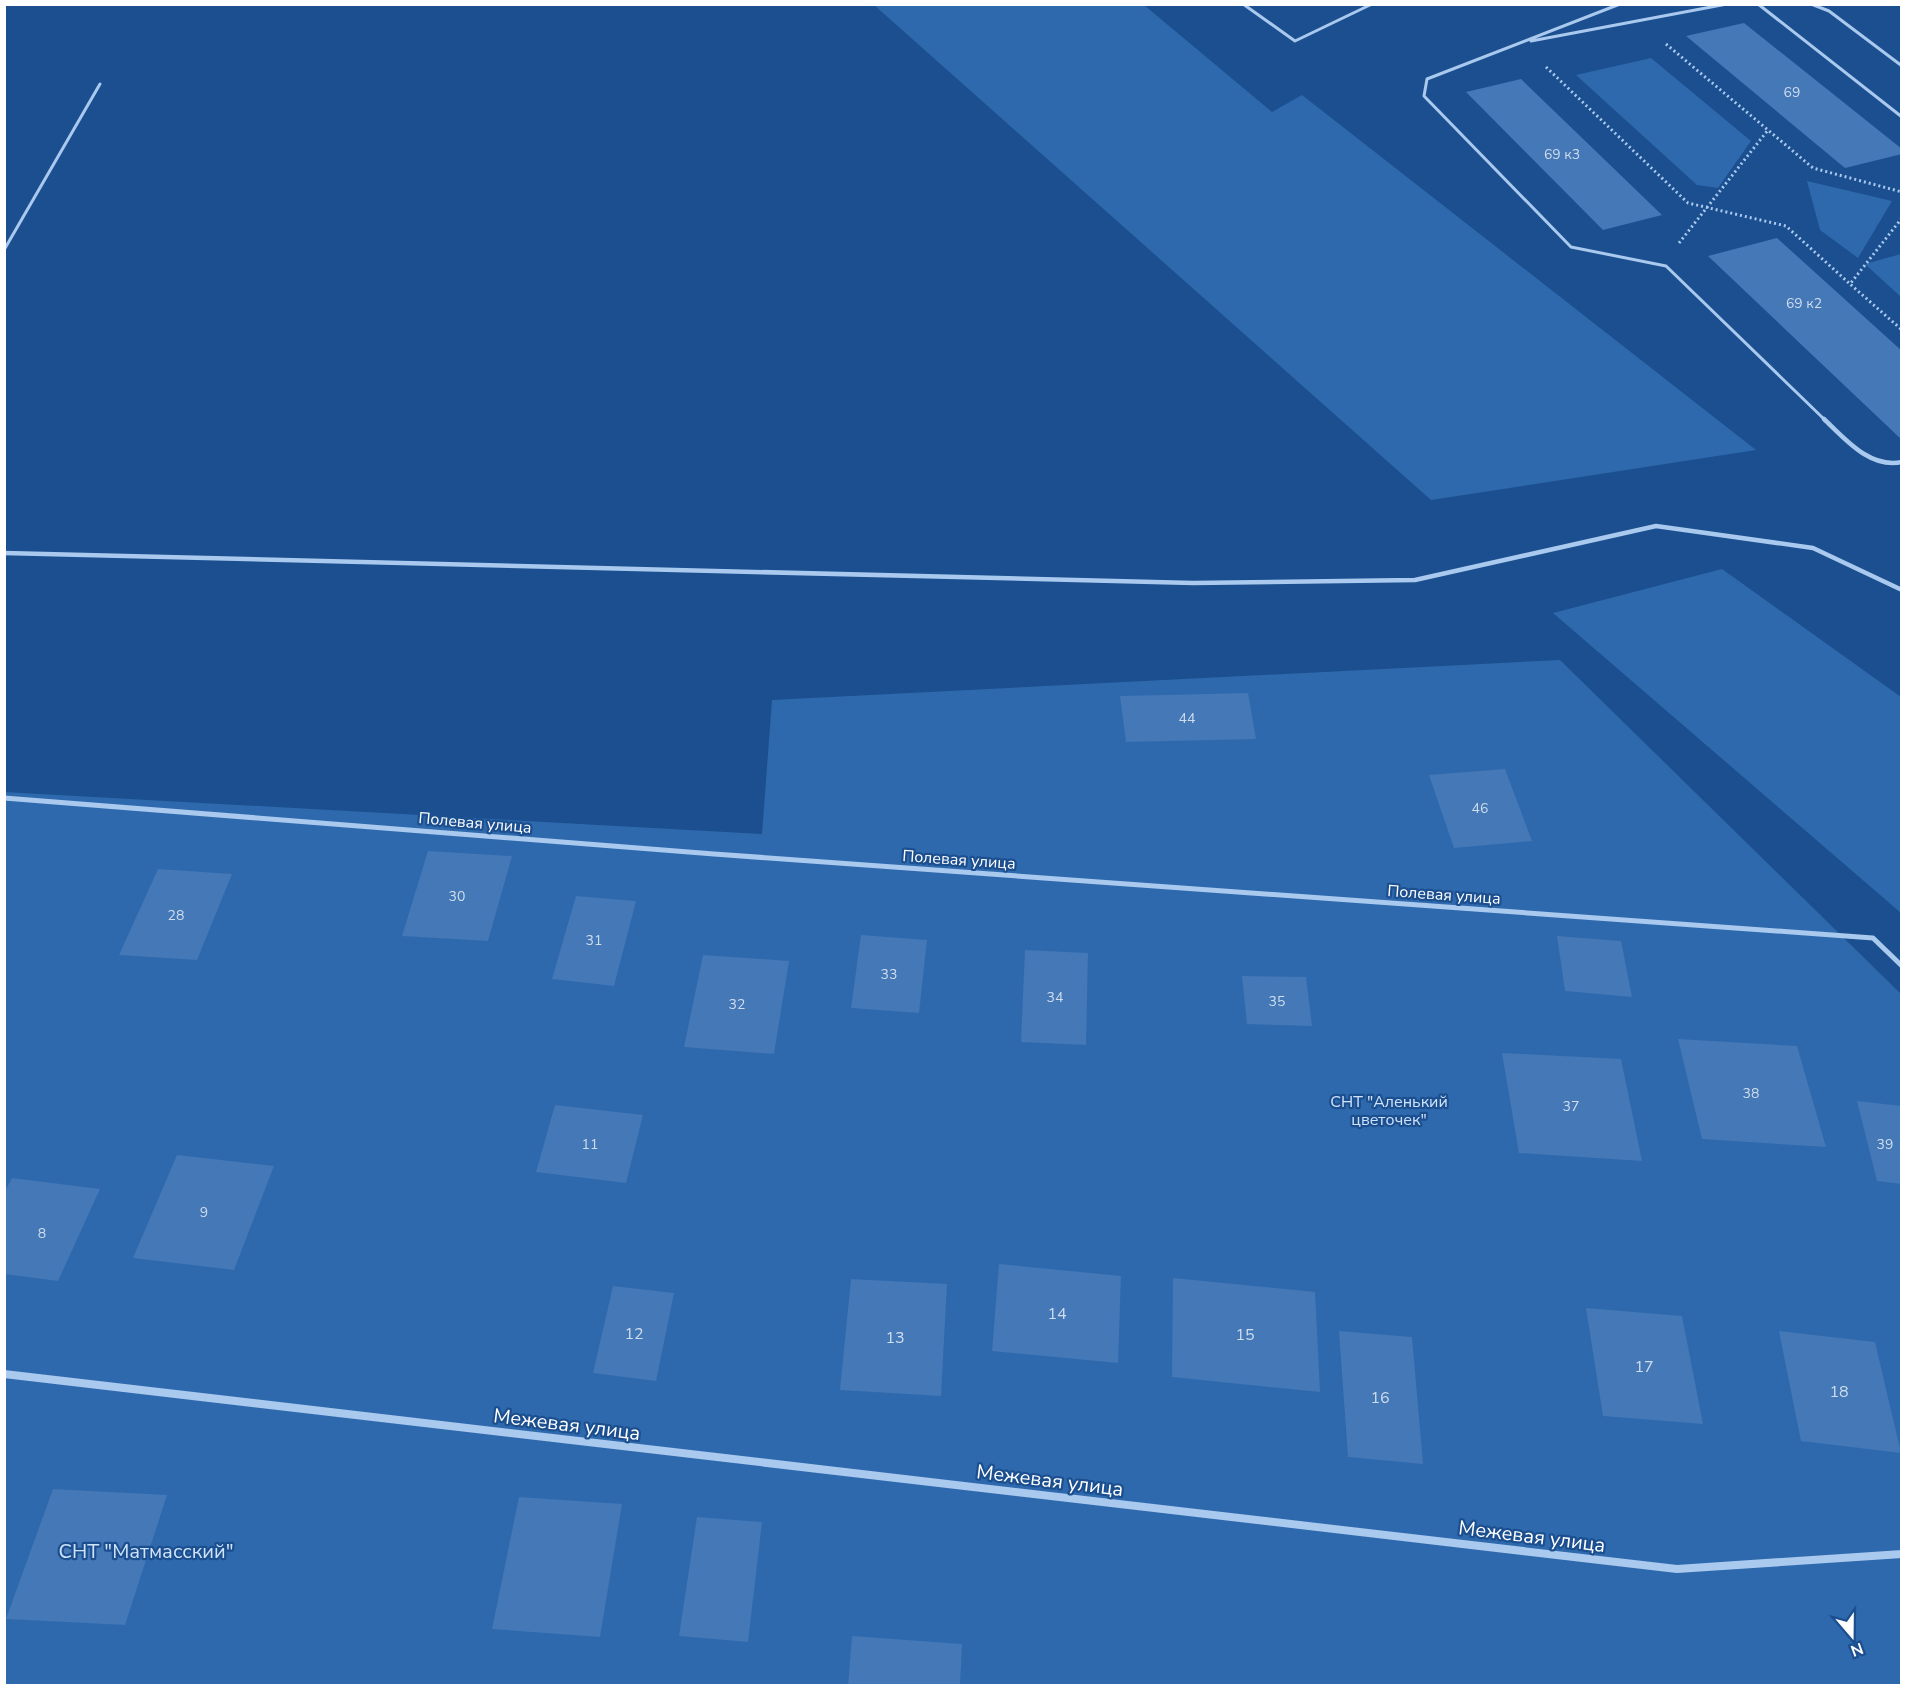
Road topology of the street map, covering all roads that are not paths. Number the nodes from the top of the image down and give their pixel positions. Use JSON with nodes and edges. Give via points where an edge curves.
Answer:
{"nodes":[{"id":1,"x":1244,"y":4,"type":"edge"},
{"id":2,"x":1372,"y":4,"type":"edge"},
{"id":3,"x":1620,"y":4,"type":"edge"},
{"id":4,"x":1727,"y":4,"type":"edge"},
{"id":5,"x":1758,"y":4,"type":"edge"},
{"id":6,"x":1811,"y":4,"type":"edge"},
{"id":7,"x":1519,"y":43,"type":"junction"},
{"id":8,"x":1902,"y":66,"type":"edge"},
{"id":9,"x":100,"y":84,"type":"dead end"},
{"id":10,"x":1902,"y":117,"type":"edge"},
{"id":11,"x":4,"y":250,"type":"edge"},
{"id":12,"x":1902,"y":462,"type":"edge"},
{"id":13,"x":4,"y":553,"type":"edge"},
{"id":14,"x":1902,"y":590,"type":"edge"},
{"id":15,"x":4,"y":798,"type":"edge"},
{"id":16,"x":1902,"y":966,"type":"edge"},
{"id":17,"x":4,"y":1374,"type":"edge"},
{"id":18,"x":1902,"y":1554,"type":"edge"}],
"edges":[{"from":1,"to":2,"type":"lane","via":[[1295,41]]},
{"from":3,"to":7,"type":"lane"},
{"from":4,"to":7,"type":"lane"},
{"from":5,"to":10,"type":"lane"},
{"from":6,"to":8,"type":"lane","via":[[1829,11]]},
{"from":7,"to":12,"type":"lane","via":[[1427,78],[1424,96],[1571,247],[1666,266],[1856,450],[1889,465]]},
{"from":9,"to":11,"type":"lane"},
{"from":13,"to":14,"type":"lane","via":[[1192,583],[1415,580],[1656,526],[1813,548]]},
{"from":15,"to":16,"type":"street","name":"Полевая улица","via":[[1873,938]]},
{"from":17,"to":18,"type":"street","name":"Межевая улица","via":[[1677,1569]]}]}
